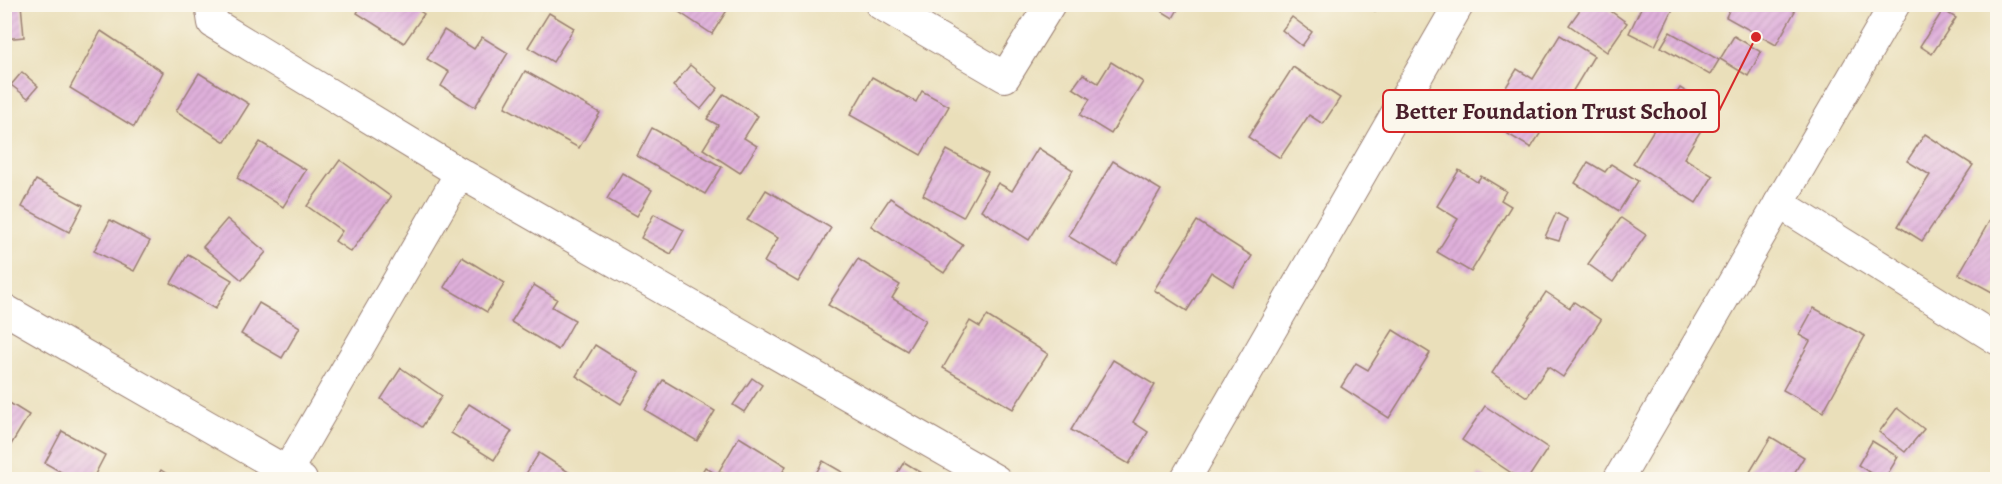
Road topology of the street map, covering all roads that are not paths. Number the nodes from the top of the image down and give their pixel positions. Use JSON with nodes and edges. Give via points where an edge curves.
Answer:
{"nodes":[{"id":1,"x":210,"y":4,"type":"edge"},
{"id":2,"x":880,"y":4,"type":"edge"},
{"id":3,"x":1050,"y":4,"type":"edge"},
{"id":4,"x":1459,"y":4,"type":"edge"},
{"id":5,"x":1895,"y":4,"type":"edge"},
{"id":6,"x":460,"y":173,"type":"junction"},
{"id":7,"x":1779,"y":203,"type":"junction"},
{"id":8,"x":4,"y":309,"type":"edge"},
{"id":9,"x":1998,"y":340,"type":"edge"},
{"id":10,"x":290,"y":477,"type":"edge"},
{"id":11,"x":996,"y":480,"type":"edge"},
{"id":12,"x":1185,"y":480,"type":"edge"},
{"id":13,"x":1618,"y":480,"type":"edge"}],
"edges":[{"from":1,"to":6,"type":"street","via":[[213,23]]},
{"from":2,"to":3,"type":"street","via":[[1005,77]]},
{"from":4,"to":12,"type":"street"},
{"from":5,"to":7,"type":"street"},
{"from":6,"to":10,"type":"street"},
{"from":6,"to":11,"type":"street"},
{"from":7,"to":9,"type":"street"},
{"from":7,"to":13,"type":"street"},
{"from":8,"to":10,"type":"street"}]}
